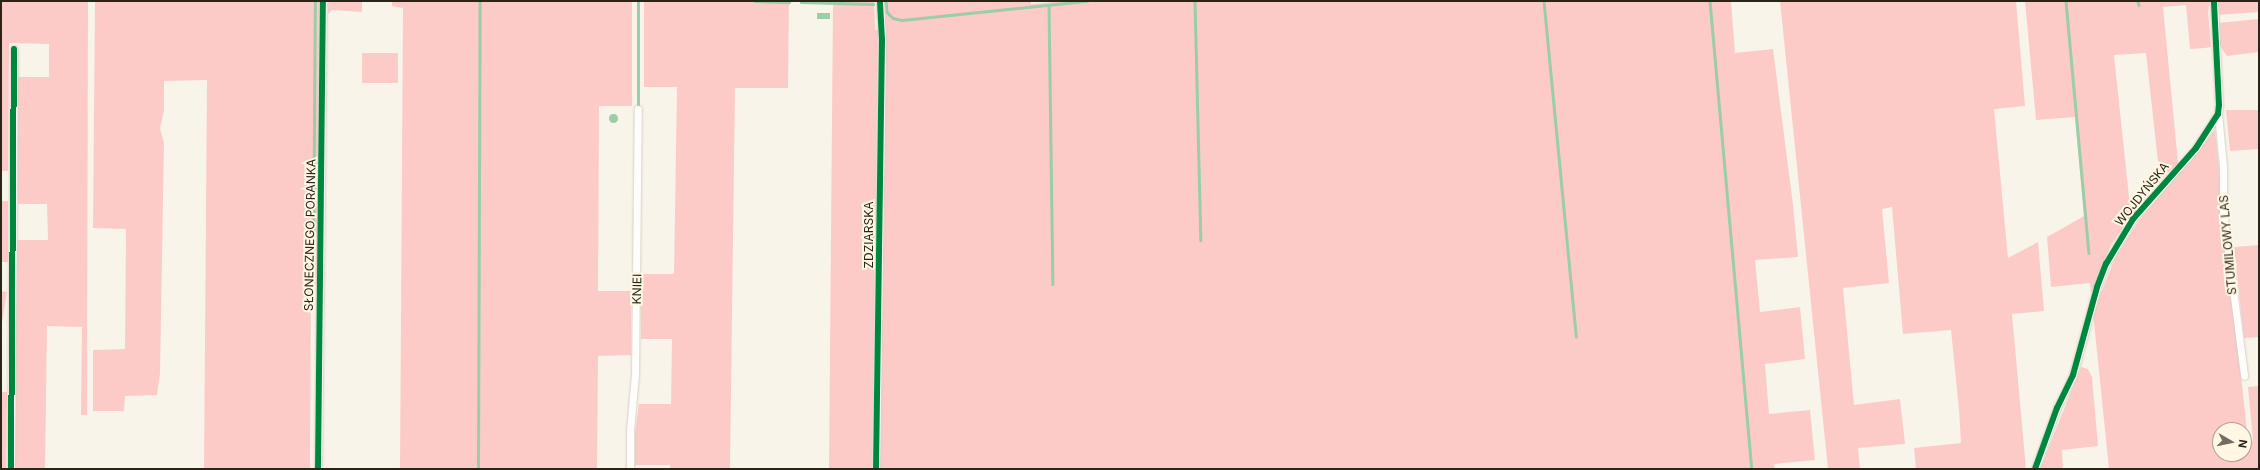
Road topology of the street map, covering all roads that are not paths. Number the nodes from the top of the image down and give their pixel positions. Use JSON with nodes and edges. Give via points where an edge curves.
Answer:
{"nodes":[{"id":1,"x":323,"y":1,"type":"edge"},
{"id":2,"x":880,"y":1,"type":"edge"},
{"id":3,"x":2214,"y":1,"type":"edge"},
{"id":4,"x":14,"y":49,"type":"dead end"},
{"id":5,"x":638,"y":109,"type":"dead end"},
{"id":6,"x":2218,"y":114,"type":"junction"},
{"id":7,"x":2244,"y":376,"type":"dead end"},
{"id":8,"x":11,"y":469,"type":"edge"},
{"id":9,"x":318,"y":469,"type":"edge"},
{"id":10,"x":630,"y":469,"type":"edge"},
{"id":11,"x":876,"y":469,"type":"edge"},
{"id":12,"x":2035,"y":469,"type":"edge"}],
"edges":[{"from":1,"to":9,"type":"street","name":"SŁONECZNEGO PORANKA"},
{"from":2,"to":11,"type":"street","name":"ZDZIARSKA","via":[[882,56]]},
{"from":3,"to":6,"type":"street"},
{"from":4,"to":8,"type":"street"},
{"from":5,"to":10,"type":"street","name":"KNIEI","via":[[635,374]]},
{"from":6,"to":7,"type":"street","name":"STUMILOWY LAS","via":[[2223,166],[2223,211]]},
{"from":6,"to":12,"type":"street","name":"WOJDYŃSKA","via":[[2196,148],[2133,219],[2106,264],[2097,287],[2073,375],[2057,408]]}]}
